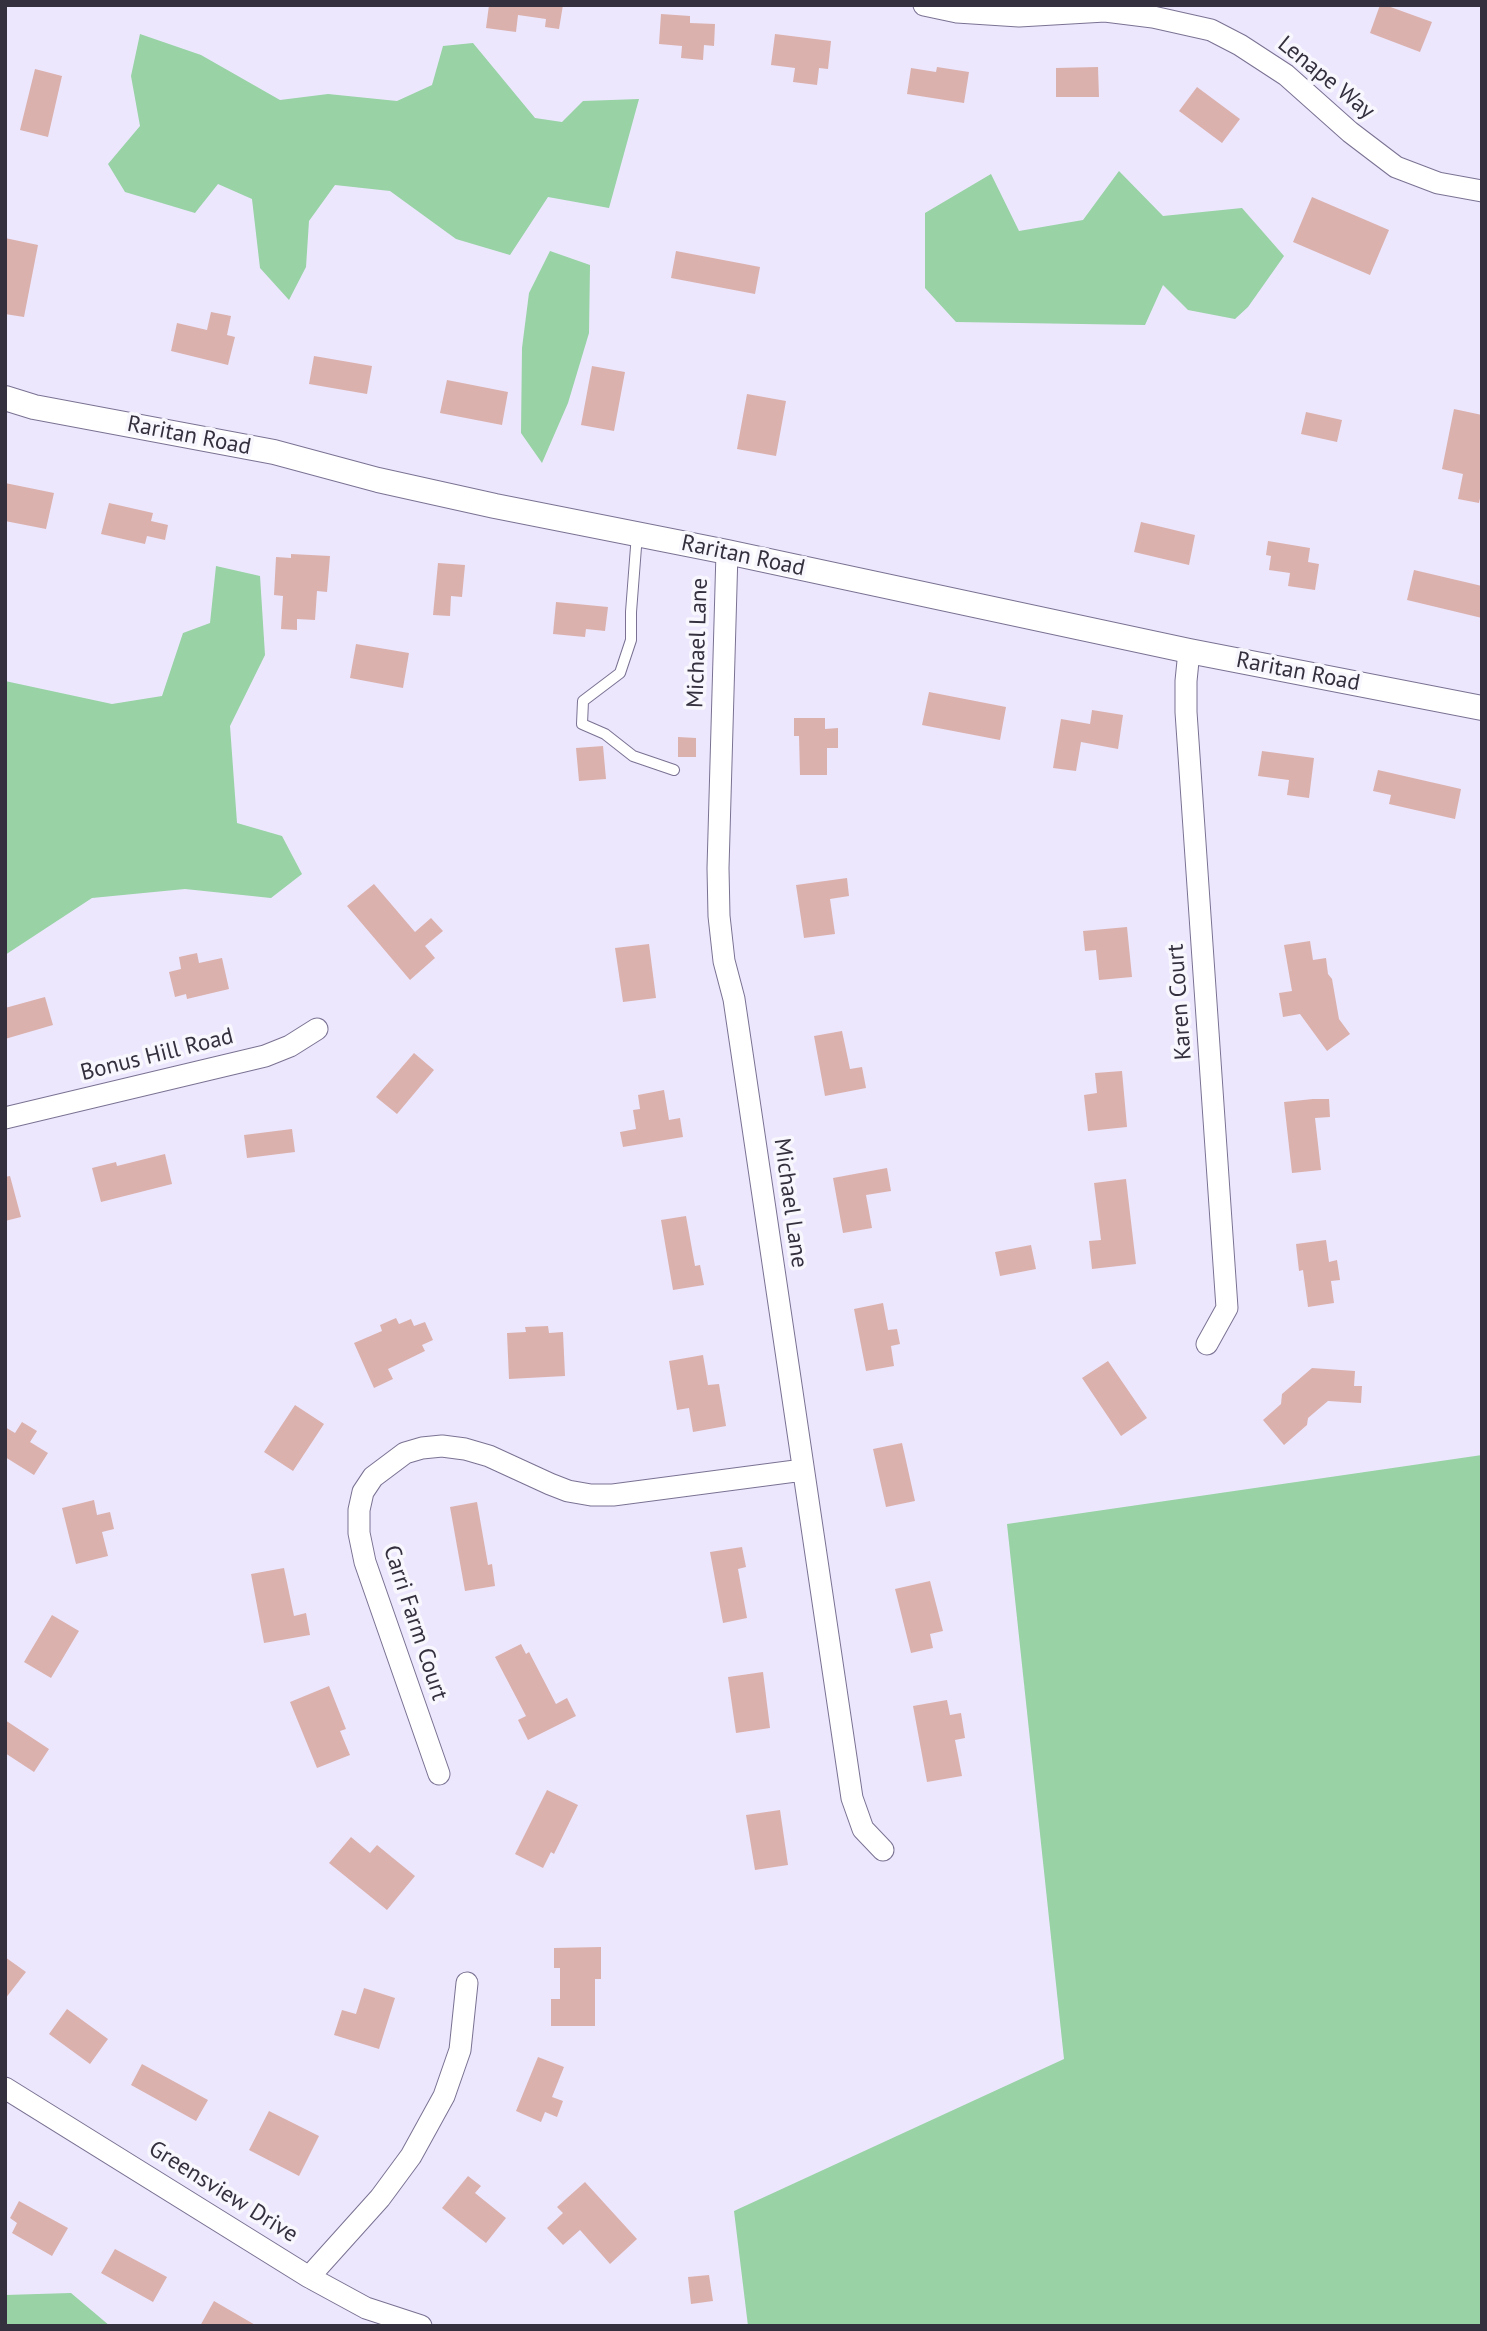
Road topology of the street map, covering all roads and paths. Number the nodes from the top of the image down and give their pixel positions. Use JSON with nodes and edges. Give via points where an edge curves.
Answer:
{"nodes":[{"id":1,"x":925,"y":5,"type":"edge"},
{"id":2,"x":1482,"y":191,"type":"edge"},
{"id":3,"x":5,"y":398,"type":"edge"},
{"id":4,"x":638,"y":534,"type":"junction"},
{"id":5,"x":727,"y":552,"type":"junction"},
{"id":6,"x":1189,"y":651,"type":"junction"},
{"id":7,"x":1482,"y":708,"type":"edge"},
{"id":8,"x":674,"y":770,"type":"dead end"},
{"id":9,"x":317,"y":1030,"type":"dead end"},
{"id":10,"x":5,"y":1118,"type":"edge"},
{"id":11,"x":1207,"y":1344,"type":"dead end"},
{"id":12,"x":803,"y":1471,"type":"junction"},
{"id":13,"x":439,"y":1774,"type":"dead end"},
{"id":14,"x":883,"y":1850,"type":"dead end"},
{"id":15,"x":467,"y":1983,"type":"dead end"},
{"id":16,"x":5,"y":2088,"type":"edge"},
{"id":17,"x":309,"y":2277,"type":"junction"},
{"id":18,"x":421,"y":2326,"type":"edge"}],
"edges":[{"from":1,"to":2,"type":"street","name":"Lenape Way","via":[[1019,16],[1105,11],[1211,30],[1286,75],[1396,167],[1438,183]]},
{"from":3,"to":4,"type":"street","name":"Raritan Road","via":[[274,452],[378,480]]},
{"from":4,"to":5,"type":"street","name":"Raritan Road"},
{"from":4,"to":8,"type":"lane","via":[[631,640],[620,673],[583,701],[582,724],[606,734],[633,756]]},
{"from":5,"to":6,"type":"street","name":"Raritan Road"},
{"from":5,"to":12,"type":"street","name":"Michael Lane","via":[[719,916]]},
{"from":6,"to":7,"type":"street","name":"Raritan Road"},
{"from":6,"to":11,"type":"street","name":"Karen Court","via":[[1186,712],[1227,1308]]},
{"from":9,"to":10,"type":"street","name":"Bonus Hill Road","via":[[265,1056]]},
{"from":12,"to":13,"type":"street","name":"Carri Farm Court","via":[[614,1496],[591,1495],[568,1491],[489,1456],[442,1447],[405,1453],[373,1477],[359,1510],[363,1553]]},
{"from":12,"to":14,"type":"street","name":"Michael Lane","via":[[852,1798],[863,1829]]},
{"from":15,"to":17,"type":"street","via":[[460,2050],[444,2095],[411,2156],[380,2199]]},
{"from":16,"to":17,"type":"street","name":"Greensview Drive"},
{"from":17,"to":18,"type":"street","name":"Greensview Drive","via":[[366,2308]]}]}
